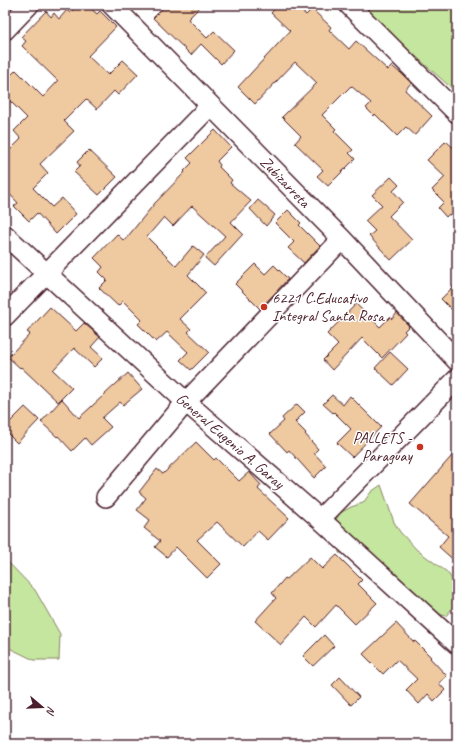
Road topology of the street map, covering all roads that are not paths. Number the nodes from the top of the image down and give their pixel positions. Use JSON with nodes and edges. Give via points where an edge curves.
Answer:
{"nodes":[{"id":1,"x":30,"y":5,"type":"edge"},
{"id":2,"x":112,"y":5,"type":"edge"},
{"id":3,"x":349,"y":5,"type":"edge"},
{"id":4,"x":5,"y":30,"type":"edge"},
{"id":5,"x":210,"y":106,"type":"junction"},
{"id":6,"x":457,"y":113,"type":"edge"},
{"id":7,"x":5,"y":235,"type":"edge"},
{"id":8,"x":342,"y":240,"type":"junction"},
{"id":9,"x":47,"y":274,"type":"junction"},
{"id":10,"x":5,"y":316,"type":"edge"},
{"id":11,"x":457,"y":361,"type":"edge"},
{"id":12,"x":457,"y":379,"type":"edge"},
{"id":13,"x":186,"y":402,"type":"junction"},
{"id":14,"x":106,"y":497,"type":"dead end"},
{"id":15,"x":320,"y":519,"type":"junction"},
{"id":16,"x":457,"y":644,"type":"edge"}],
"edges":[{"from":1,"to":4,"type":"street"},
{"from":2,"to":5,"type":"street","name":"Zubizarreta"},
{"from":3,"to":6,"type":"street"},
{"from":5,"to":8,"type":"street","name":"Zubizarreta"},
{"from":5,"to":9,"type":"street"},
{"from":7,"to":9,"type":"street","name":"General Eugenio A. Garay"},
{"from":8,"to":11,"type":"street","name":"Zubizarreta"},
{"from":8,"to":13,"type":"street"},
{"from":9,"to":10,"type":"street"},
{"from":9,"to":13,"type":"street","name":"General Eugenio A. Garay"},
{"from":12,"to":15,"type":"street"},
{"from":13,"to":14,"type":"street"},
{"from":13,"to":15,"type":"street","name":"General Eugenio A. Garay"},
{"from":15,"to":16,"type":"street","name":"General Eugenio A. Garay"}]}
